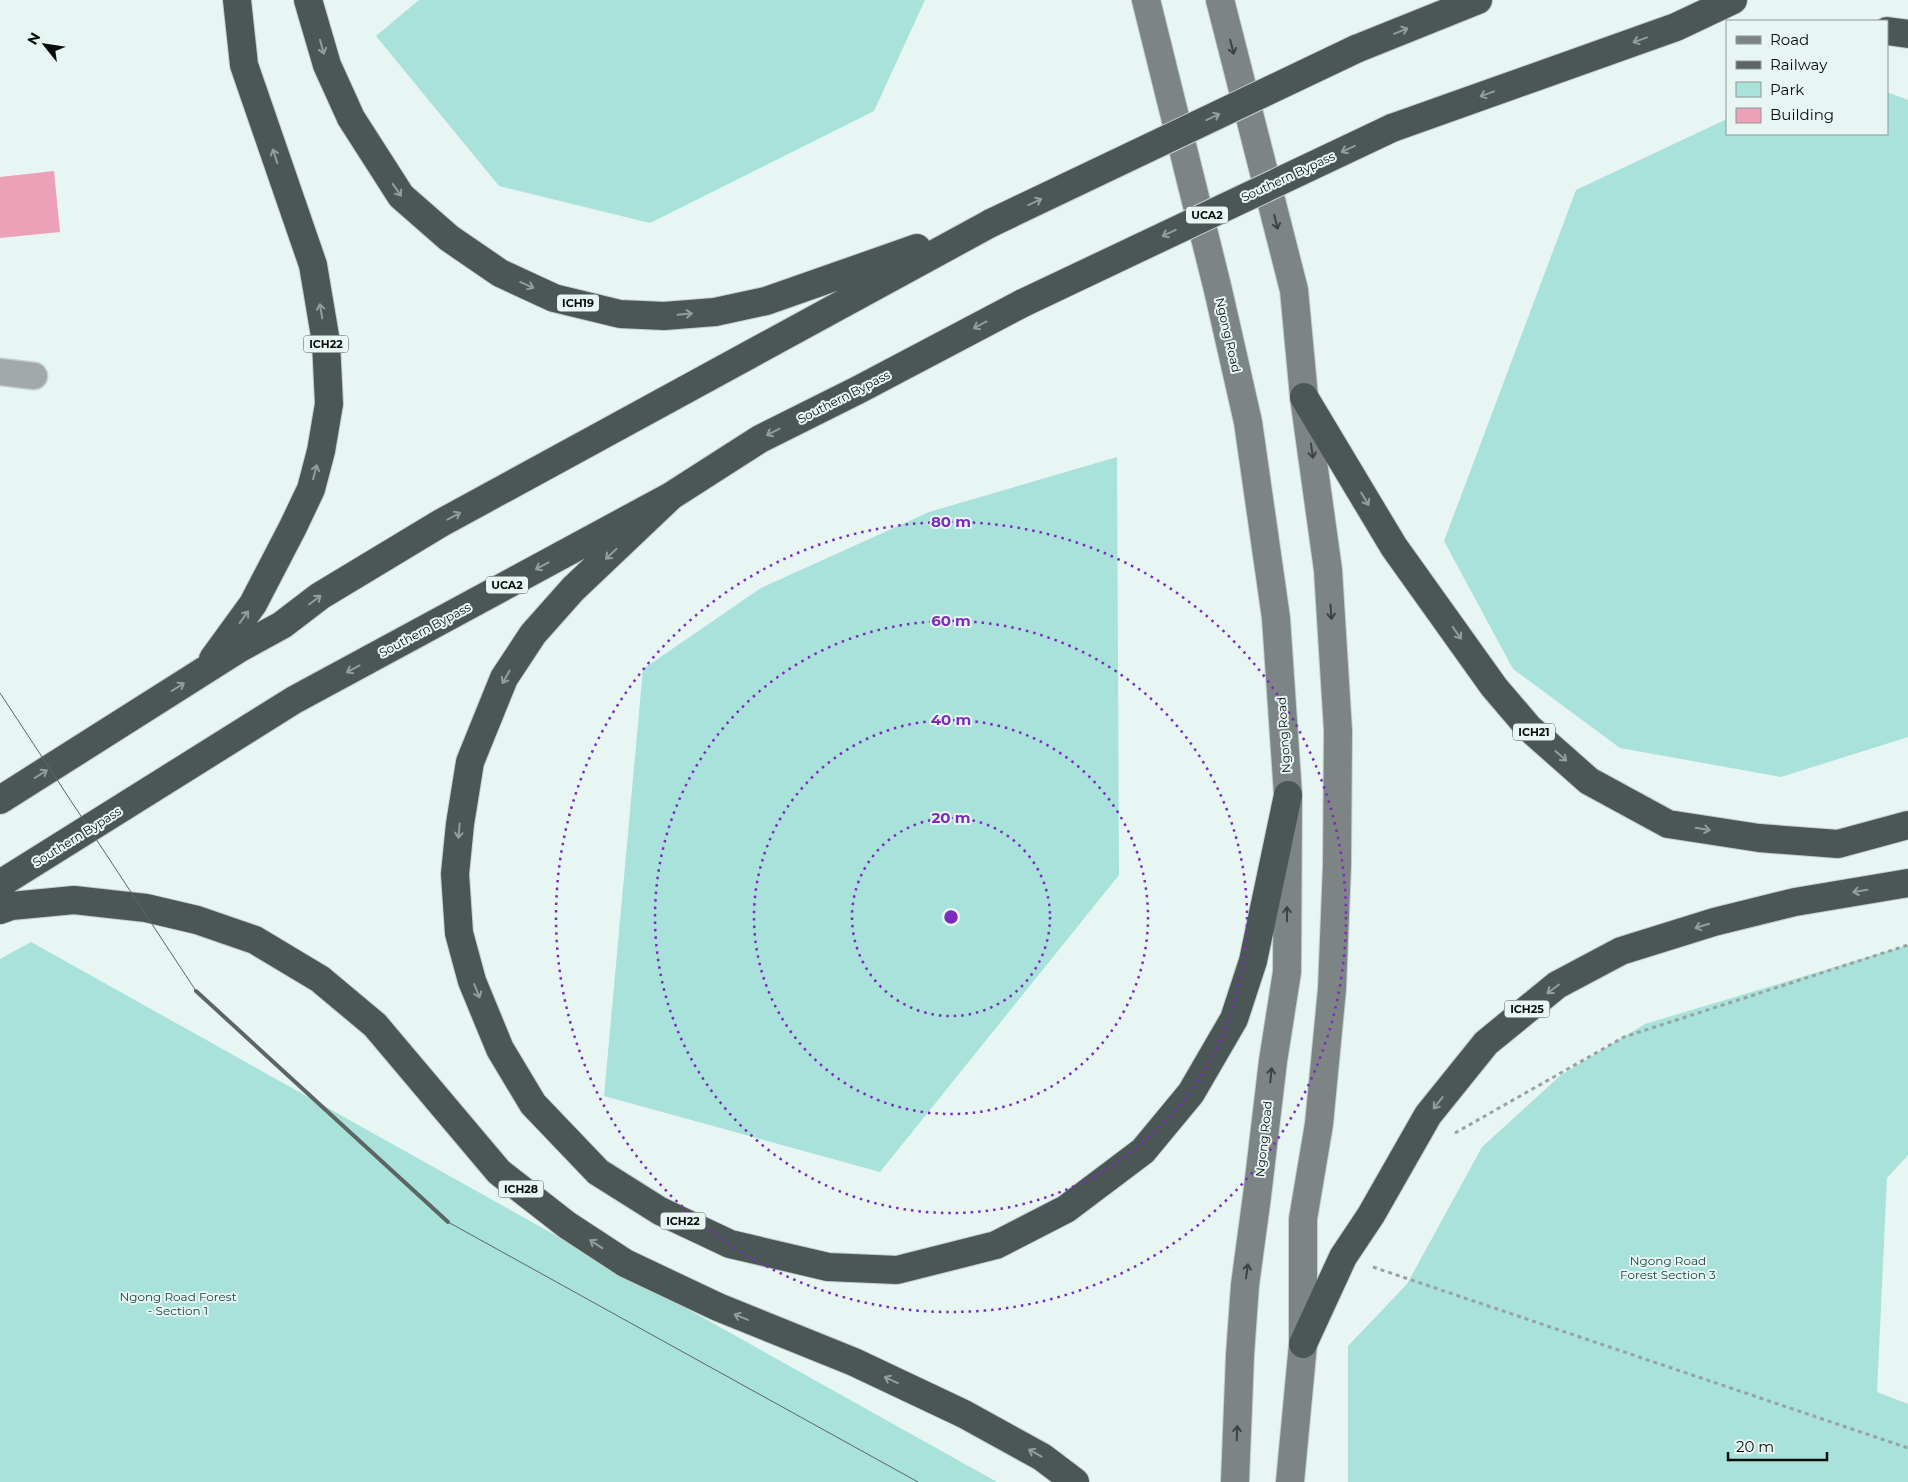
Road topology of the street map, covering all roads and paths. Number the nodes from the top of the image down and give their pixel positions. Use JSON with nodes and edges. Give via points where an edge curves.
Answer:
{"nodes":[{"id":1,"x":236,"y":0,"type":"edge"},
{"id":2,"x":308,"y":0,"type":"edge"},
{"id":3,"x":1146,"y":0,"type":"edge"},
{"id":4,"x":1220,"y":0,"type":"edge"},
{"id":5,"x":1478,"y":0,"type":"edge"},
{"id":6,"x":1734,"y":0,"type":"edge"},
{"id":7,"x":1726,"y":26,"type":"edge"},
{"id":8,"x":1676,"y":27,"type":"junction"},
{"id":9,"x":1888,"y":31,"type":"edge"},
{"id":10,"x":1908,"y":34,"type":"edge"},
{"id":11,"x":991,"y":222,"type":"junction"},
{"id":12,"x":0,"y":372,"type":"edge"},
{"id":13,"x":34,"y":376,"type":"dead end"},
{"id":14,"x":1304,"y":397,"type":"junction"},
{"id":15,"x":671,"y":496,"type":"junction"},
{"id":16,"x":205,"y":670,"type":"junction"},
{"id":17,"x":1288,"y":795,"type":"junction"},
{"id":18,"x":0,"y":800,"type":"edge"},
{"id":19,"x":1908,"y":825,"type":"edge"},
{"id":20,"x":1908,"y":882,"type":"edge"},
{"id":21,"x":0,"y":884,"type":"edge"},
{"id":22,"x":0,"y":910,"type":"edge"},
{"id":23,"x":1908,"y":945,"type":"edge"},
{"id":24,"x":1451,"y":1135,"type":"dead end"},
{"id":25,"x":1343,"y":1257,"type":"junction"},
{"id":26,"x":1304,"y":1344,"type":"junction"},
{"id":27,"x":1908,"y":1448,"type":"edge"},
{"id":28,"x":1075,"y":1482,"type":"edge"},
{"id":29,"x":1235,"y":1482,"type":"edge"},
{"id":30,"x":1290,"y":1482,"type":"edge"}],
"edges":[{"from":16,"to":1,"type":"highway","number":"ICH22","one_way":true,"via":[[253,604],[293,527],[310,489],[329,404],[326,342],[312,265],[244,65]]},
{"from":2,"to":11,"type":"highway","number":"ICH19","one_way":true,"via":[[327,64],[351,118],[401,196],[449,238],[500,273],[554,298],[620,314],[664,316],[714,312],[766,301]]},
{"from":3,"to":17,"type":"main road","name":"Ngong Road","via":[[1248,422],[1276,618]]},
{"from":4,"to":14,"type":"main road","one_way":true,"via":[[1294,290]]},
{"from":11,"to":5,"type":"highway","one_way":true,"bridge":true,"via":[[1356,49]]},
{"from":6,"to":8,"type":"highway","name":"Southern Bypass","number":"UCA2"},
{"from":7,"to":8,"type":"highway"},
{"from":8,"to":15,"type":"highway","name":"Southern Bypass","number":"UCA2","one_way":true,"bridge":true,"via":[[1392,128],[1023,302],[760,439]]},
{"from":9,"to":10,"type":"highway"},
{"from":16,"to":11,"type":"highway","one_way":true,"via":[[441,523]]},
{"from":12,"to":13,"type":"street"},
{"from":14,"to":19,"type":"highway","number":"ICH21","one_way":true,"via":[[1394,547],[1494,687],[1529,728],[1589,781],[1668,824],[1759,838],[1838,844]]},
{"from":14,"to":26,"type":"main road","one_way":true,"via":[[1328,570],[1338,731],[1332,989],[1319,1124],[1303,1219]]},
{"from":15,"to":17,"type":"highway","number":"ICH22","one_way":true,"via":[[572,589],[533,634],[504,678],[470,762],[455,874],[459,934],[472,981],[500,1049],[533,1104],[598,1172],[669,1215],[730,1244],[828,1267],[897,1270],[996,1245],[1066,1209],[1143,1151],[1191,1093],[1234,1019],[1253,961]]},
{"from":15,"to":21,"type":"highway","name":"Southern Bypass","number":"UCA2","one_way":true,"via":[[294,700]]},
{"from":18,"to":16,"type":"highway","one_way":true},
{"from":29,"to":17,"type":"main road","name":"Ngong Road","one_way":true,"via":[[1245,1285],[1287,972]]},
{"from":20,"to":25,"type":"highway","number":"ICH25","one_way":true,"via":[[1794,902],[1714,922],[1621,951],[1557,985],[1486,1043],[1428,1115]]},
{"from":28,"to":22,"type":"highway","number":"ICH28","one_way":true,"via":[[1042,1457],[964,1414],[854,1362],[718,1308],[625,1263],[567,1225],[499,1172],[375,1025],[320,979],[255,940],[197,920],[146,908],[74,900]]},
{"from":23,"to":24,"type":"path","via":[[1624,1037]]},
{"from":25,"to":26,"type":"highway","number":"ICH25"},
{"from":25,"to":27,"type":"path"},
{"from":26,"to":30,"type":"main road"}]}
